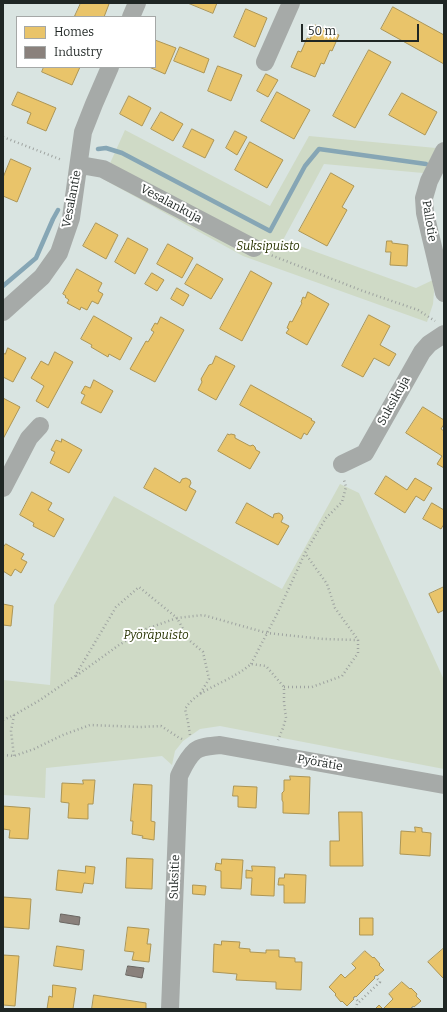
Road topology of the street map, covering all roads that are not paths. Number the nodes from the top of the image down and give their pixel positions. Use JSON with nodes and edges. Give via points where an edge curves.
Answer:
{"nodes":[{"id":1,"x":137,"y":3,"type":"edge"},
{"id":2,"x":291,"y":3,"type":"edge"},
{"id":3,"x":131,"y":16,"type":"edge"},
{"id":4,"x":265,"y":62,"type":"dead end"},
{"id":5,"x":110,"y":68,"type":"edge"},
{"id":6,"x":444,"y":151,"type":"edge"},
{"id":7,"x":86,"y":166,"type":"dead end"},
{"id":8,"x":254,"y":248,"type":"road end"},
{"id":9,"x":444,"y":293,"type":"edge"},
{"id":10,"x":3,"y":312,"type":"edge"},
{"id":11,"x":441,"y":328,"type":"edge"},
{"id":12,"x":40,"y":426,"type":"dead end"},
{"id":13,"x":342,"y":464,"type":"road end"},
{"id":14,"x":3,"y":488,"type":"edge"},
{"id":15,"x":195,"y":750,"type":"joint"},
{"id":16,"x":444,"y":786,"type":"edge"},
{"id":17,"x":170,"y":1009,"type":"edge"}],
"edges":[{"from":1,"to":3,"type":"street"},
{"from":2,"to":4,"type":"street"},
{"from":5,"to":10,"type":"street","name":"Vesalantie","via":[[83,132],[71,218],[59,253],[42,277]]},
{"from":6,"to":9,"type":"street","name":"Pallotie","via":[[429,181],[424,198]]},
{"from":7,"to":8,"type":"street","name":"Vesalankuja","via":[[103,168]]},
{"from":11,"to":13,"type":"street","name":"Suksikuja","via":[[422,352],[365,453]]},
{"from":12,"to":14,"type":"street","via":[[29,438]]},
{"from":15,"to":16,"type":"street","name":"Pyörätie","via":[[220,745]]},
{"from":15,"to":17,"type":"street","name":"Suksitie","via":[[179,776]]}]}
